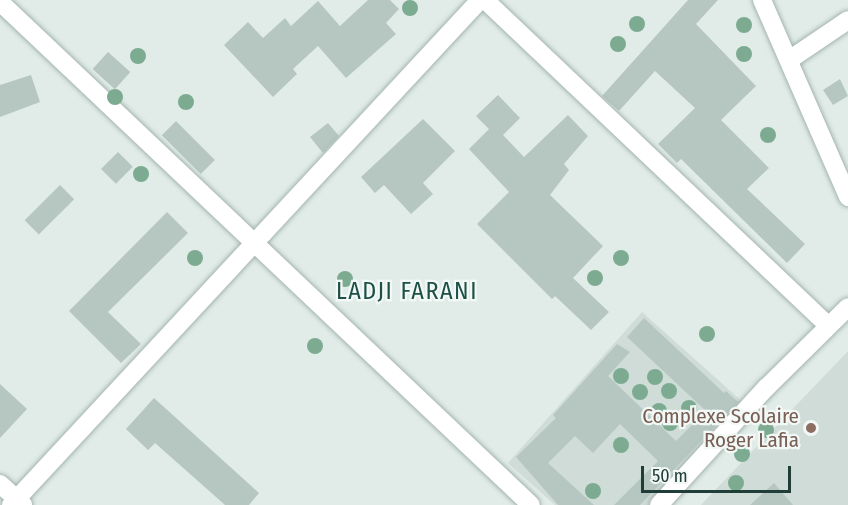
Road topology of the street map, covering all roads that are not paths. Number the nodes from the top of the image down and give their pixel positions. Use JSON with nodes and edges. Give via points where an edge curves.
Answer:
{"nodes":[{"id":1,"x":480,"y":0,"type":"edge"},
{"id":2,"x":485,"y":0,"type":"edge"},
{"id":3,"x":762,"y":0,"type":"edge"},
{"id":4,"x":0,"y":2,"type":"edge"},
{"id":5,"x":848,"y":20,"type":"edge"},
{"id":6,"x":789,"y":60,"type":"junction"},
{"id":7,"x":848,"y":197,"type":"edge"},
{"id":8,"x":256,"y":243,"type":"junction"},
{"id":9,"x":848,"y":307,"type":"edge"},
{"id":10,"x":828,"y":325,"type":"junction"},
{"id":11,"x":0,"y":484,"type":"edge"},
{"id":12,"x":17,"y":503,"type":"edge"},
{"id":13,"x":531,"y":505,"type":"edge"},
{"id":14,"x":659,"y":505,"type":"edge"}],
"edges":[{"from":1,"to":8,"type":"street"},
{"from":2,"to":10,"type":"street"},
{"from":3,"to":6,"type":"street"},
{"from":4,"to":8,"type":"street"},
{"from":5,"to":6,"type":"street"},
{"from":6,"to":7,"type":"street"},
{"from":8,"to":12,"type":"street"},
{"from":8,"to":13,"type":"street"},
{"from":9,"to":10,"type":"street"},
{"from":10,"to":14,"type":"street"},
{"from":11,"to":12,"type":"street"}]}
